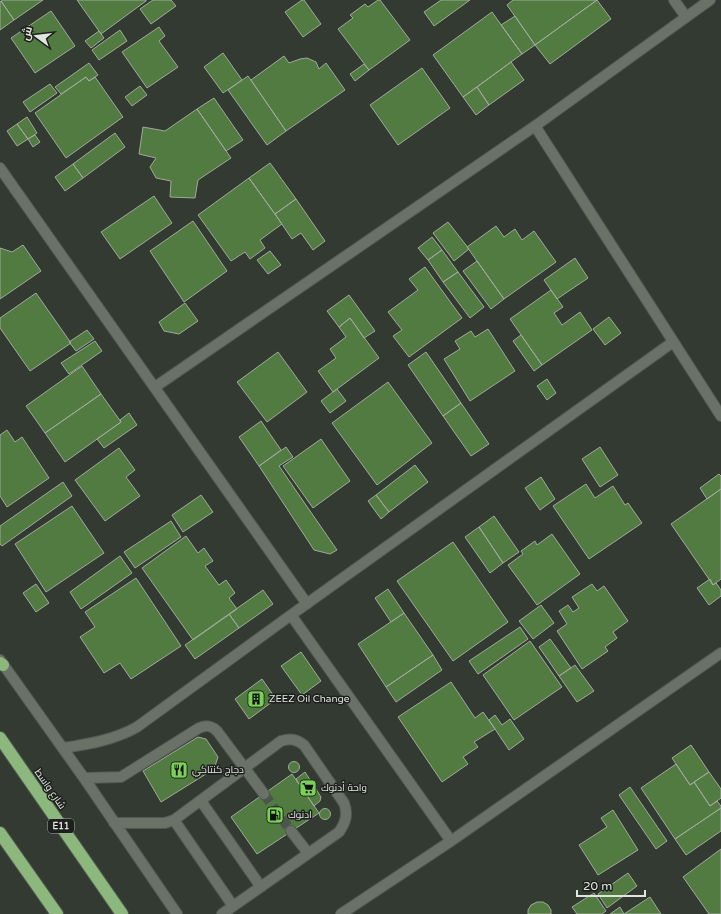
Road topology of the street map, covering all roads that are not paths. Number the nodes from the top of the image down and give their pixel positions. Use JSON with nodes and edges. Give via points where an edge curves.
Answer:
{"nodes":[{"id":1,"x":674,"y":0,"type":"edge"},
{"id":2,"x":710,"y":0,"type":"edge"},
{"id":3,"x":686,"y":17,"type":"junction"},
{"id":4,"x":535,"y":126,"type":"junction"},
{"id":5,"x":0,"y":168,"type":"edge"},
{"id":6,"x":673,"y":342,"type":"junction"},
{"id":7,"x":155,"y":387,"type":"junction"},
{"id":8,"x":721,"y":416,"type":"edge"},
{"id":9,"x":307,"y":604,"type":"junction"},
{"id":10,"x":291,"y":615,"type":"junction"},
{"id":11,"x":721,"y":653,"type":"edge"},
{"id":12,"x":1,"y":662,"type":"edge"},
{"id":13,"x":0,"y":738,"type":"edge"},
{"id":14,"x":63,"y":748,"type":"junction"},
{"id":15,"x":245,"y":768,"type":"junction"},
{"id":16,"x":84,"y":778,"type":"junction"},
{"id":17,"x":264,"y":794,"type":"tunnel mouth"},
{"id":18,"x":201,"y":801,"type":"junction"},
{"id":19,"x":174,"y":820,"type":"junction"},
{"id":20,"x":114,"y":823,"type":"junction"},
{"id":21,"x":291,"y":831,"type":"tunnel mouth"},
{"id":22,"x":0,"y":832,"type":"edge"},
{"id":23,"x":451,"y":840,"type":"junction"},
{"id":24,"x":308,"y":853,"type":"junction"},
{"id":25,"x":260,"y":887,"type":"junction"},
{"id":26,"x":234,"y":906,"type":"junction"},
{"id":27,"x":57,"y":914,"type":"edge"},
{"id":28,"x":122,"y":914,"type":"edge"},
{"id":29,"x":178,"y":914,"type":"edge"},
{"id":30,"x":222,"y":914,"type":"edge"},
{"id":31,"x":341,"y":914,"type":"edge"}],
"edges":[{"from":1,"to":3,"type":"street"},
{"from":2,"to":3,"type":"street"},
{"from":3,"to":4,"type":"street"},
{"from":4,"to":6,"type":"street"},
{"from":4,"to":7,"type":"street"},
{"from":5,"to":7,"type":"street"},
{"from":6,"to":8,"type":"street"},
{"from":6,"to":9,"type":"street"},
{"from":7,"to":9,"type":"street"},
{"from":9,"to":10,"type":"street"},
{"from":10,"to":14,"type":"street","via":[[137,727],[111,739]]},
{"from":10,"to":23,"type":"street"},
{"from":11,"to":23,"type":"street"},
{"from":12,"to":14,"type":"street"},
{"from":13,"to":28,"type":"highway","name":"شارع واسط","number":"E11"},
{"from":14,"to":16,"type":"street"},
{"from":15,"to":16,"type":"street","via":[[217,731],[206,726],[121,777]]},
{"from":15,"to":17,"type":"street"},
{"from":15,"to":18,"type":"street"},
{"from":15,"to":24,"type":"street","via":[[281,741],[293,739],[304,745],[347,810],[344,826]]},
{"from":16,"to":20,"type":"street"},
{"from":18,"to":19,"type":"street"},
{"from":18,"to":25,"type":"street"},
{"from":19,"to":20,"type":"street","via":[[165,823]]},
{"from":19,"to":26,"type":"street"},
{"from":20,"to":29,"type":"street"},
{"from":21,"to":24,"type":"street"},
{"from":22,"to":27,"type":"highway"},
{"from":23,"to":31,"type":"street"},
{"from":24,"to":25,"type":"street"},
{"from":25,"to":26,"type":"street"},
{"from":26,"to":30,"type":"street"}]}
